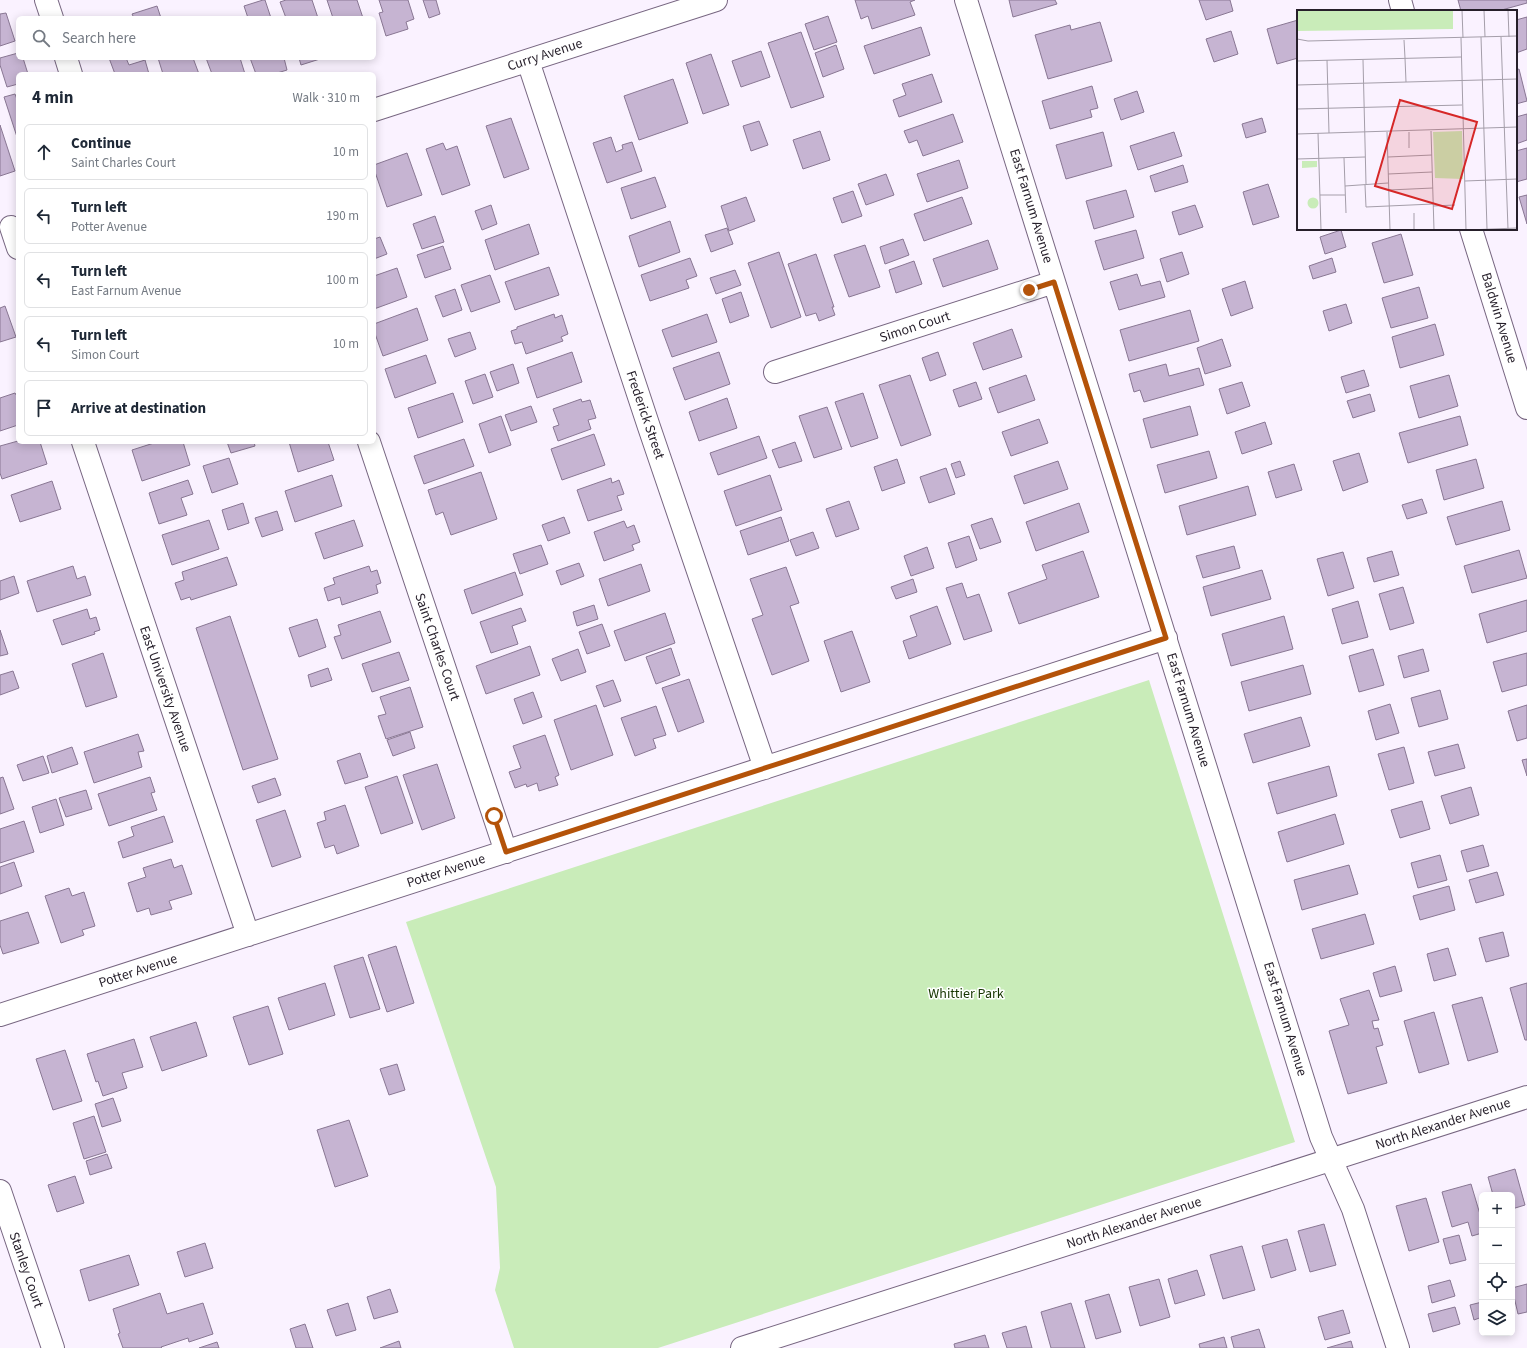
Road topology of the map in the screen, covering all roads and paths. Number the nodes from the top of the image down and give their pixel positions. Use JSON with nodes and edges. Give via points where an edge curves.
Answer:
{"nodes":[{"id":1,"x":46,"y":0,"type":"edge"},
{"id":2,"x":716,"y":0,"type":"edge"},
{"id":3,"x":966,"y":0,"type":"edge"},
{"id":4,"x":1400,"y":0,"type":"edge"},
{"id":5,"x":1403,"y":10,"type":"edge"},
{"id":6,"x":51,"y":16,"type":"edge"},
{"id":7,"x":67,"y":60,"type":"edge"},
{"id":8,"x":528,"y":61,"type":"junction"},
{"id":9,"x":70,"y":72,"type":"edge"},
{"id":10,"x":376,"y":109,"type":"edge"},
{"id":11,"x":10,"y":228,"type":"edge"},
{"id":12,"x":1471,"y":230,"type":"edge"},
{"id":13,"x":16,"y":243,"type":"edge"},
{"id":14,"x":1054,"y":282,"type":"junction"},
{"id":15,"x":775,"y":372,"type":"dead end"},
{"id":16,"x":1527,"y":408,"type":"edge"},
{"id":17,"x":84,"y":444,"type":"edge"},
{"id":18,"x":370,"y":444,"type":"edge"},
{"id":19,"x":1166,"y":638,"type":"junction"},
{"id":20,"x":765,"y":768,"type":"junction"},
{"id":21,"x":506,"y":852,"type":"junction"},
{"id":22,"x":248,"y":935,"type":"junction"},
{"id":23,"x":0,"y":1015,"type":"edge"},
{"id":24,"x":1527,"y":1097,"type":"edge"},
{"id":25,"x":1331,"y":1160,"type":"junction"},
{"id":26,"x":0,"y":1192,"type":"edge"},
{"id":27,"x":53,"y":1348,"type":"edge"},
{"id":28,"x":742,"y":1348,"type":"edge"},
{"id":29,"x":1398,"y":1348,"type":"edge"}],
"edges":[{"from":1,"to":6,"type":"street"},
{"from":2,"to":8,"type":"street","name":"Curry Avenue"},
{"from":3,"to":14,"type":"street","name":"East Farnum Avenue"},
{"from":4,"to":5,"type":"street"},
{"from":7,"to":9,"type":"street"},
{"from":8,"to":10,"type":"street","name":"Curry Avenue"},
{"from":8,"to":20,"type":"street","name":"Frederick Street"},
{"from":11,"to":13,"type":"street"},
{"from":12,"to":16,"type":"street","name":"Baldwin Avenue"},
{"from":14,"to":15,"type":"street","name":"Simon Court"},
{"from":14,"to":19,"type":"street","name":"East Farnum Avenue"},
{"from":17,"to":22,"type":"street","name":"East University Avenue"},
{"from":18,"to":21,"type":"street","name":"Saint Charles Court"},
{"from":19,"to":20,"type":"street","name":"Potter Avenue"},
{"from":19,"to":25,"type":"street","name":"East Farnum Avenue","via":[[1319,1130]]},
{"from":20,"to":21,"type":"street","name":"Potter Avenue"},
{"from":21,"to":22,"type":"street","name":"Potter Avenue"},
{"from":22,"to":23,"type":"street","name":"Potter Avenue"},
{"from":24,"to":25,"type":"street","name":"North Alexander Avenue"},
{"from":25,"to":28,"type":"street","name":"North Alexander Avenue"},
{"from":25,"to":29,"type":"street","name":"East Farnum Avenue","via":[[1353,1209]]},
{"from":26,"to":27,"type":"street","name":"Stanley Court"}]}
